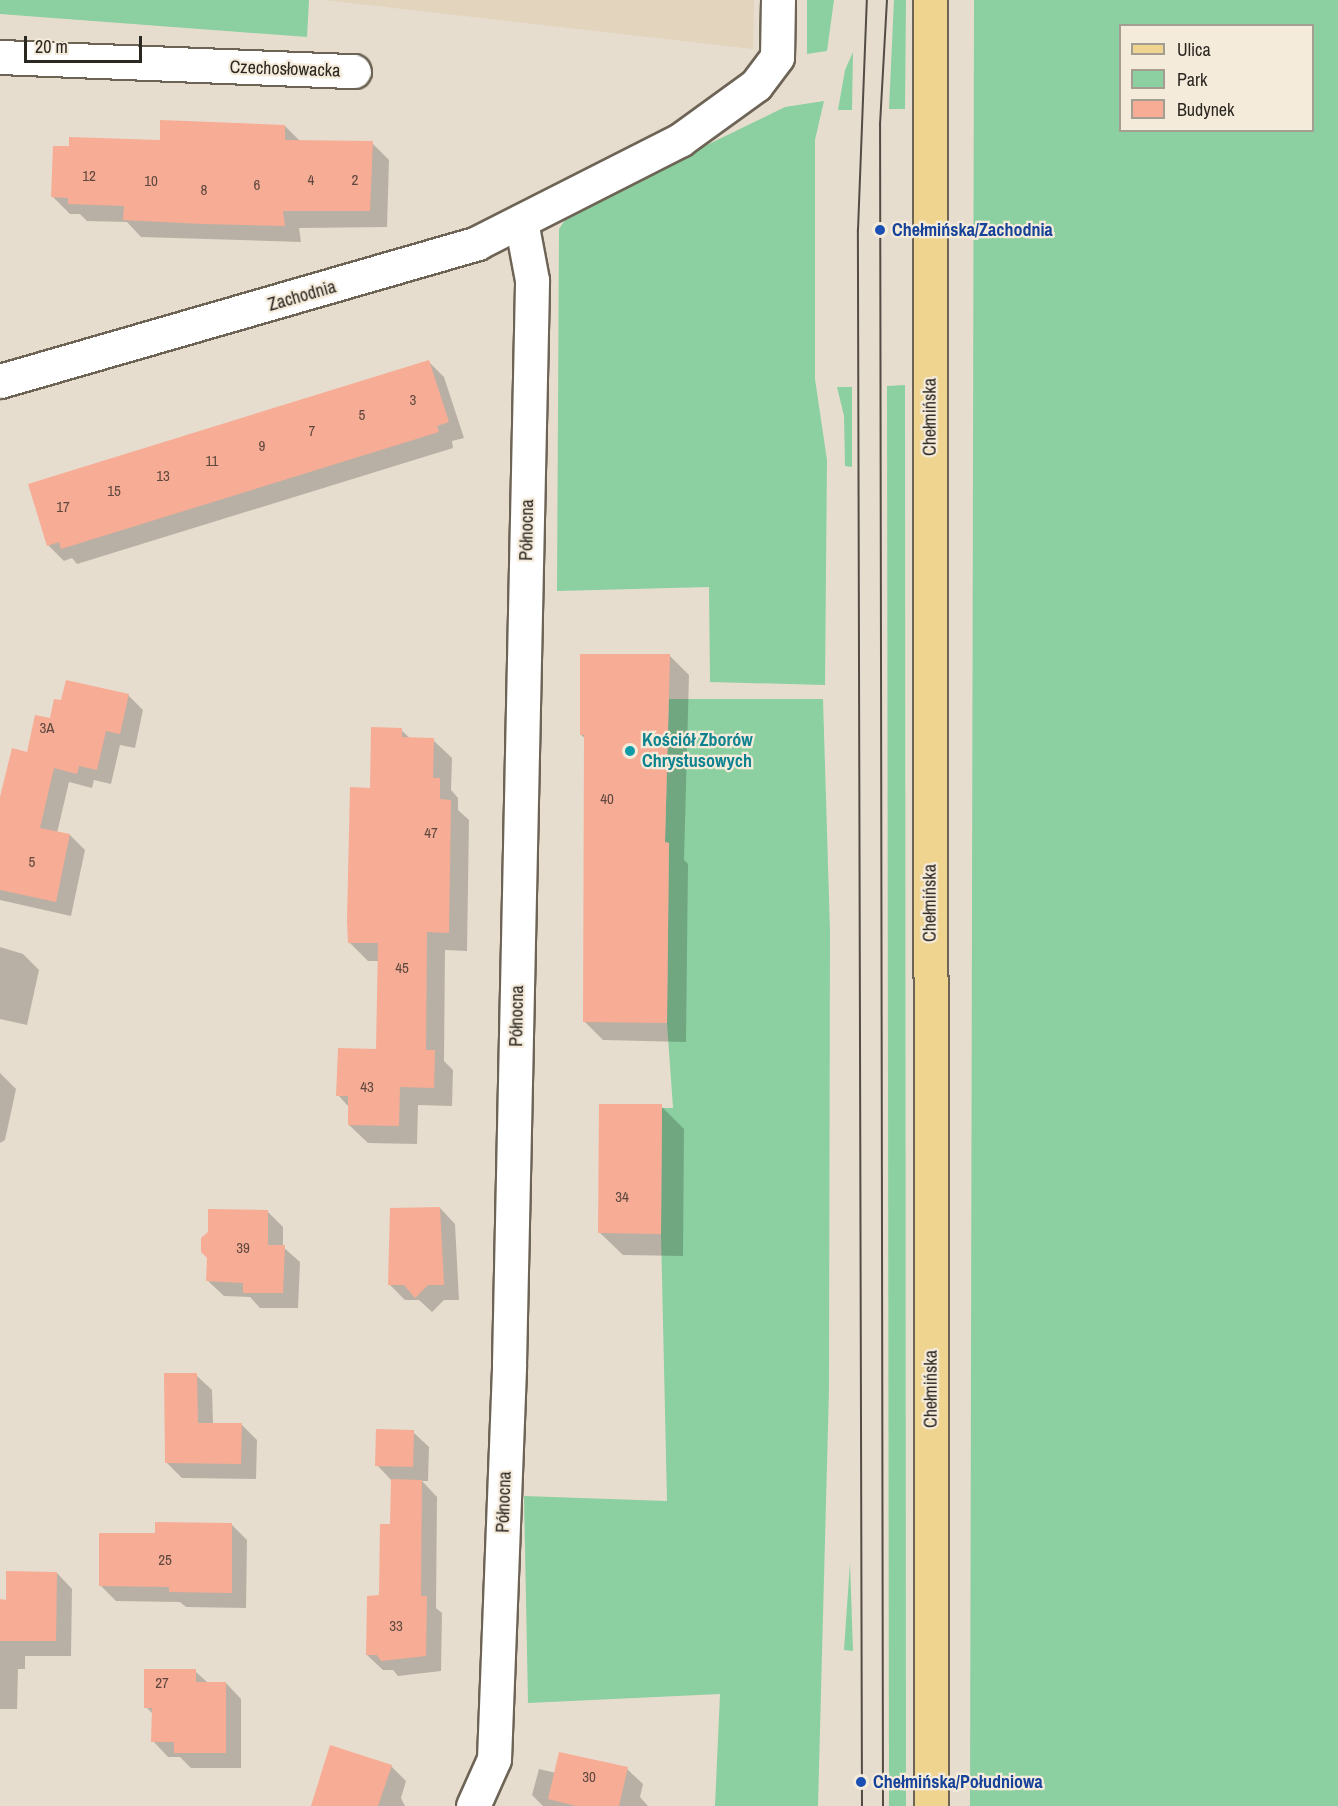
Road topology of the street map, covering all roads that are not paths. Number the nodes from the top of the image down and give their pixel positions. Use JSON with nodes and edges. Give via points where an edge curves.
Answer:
{"nodes":[{"id":1,"x":778,"y":0,"type":"edge"},
{"id":2,"x":930,"y":0,"type":"edge"},
{"id":3,"x":0,"y":57,"type":"edge"},
{"id":4,"x":354,"y":71,"type":"dead end"},
{"id":5,"x":521,"y":222,"type":"junction"},
{"id":6,"x":0,"y":381,"type":"edge"},
{"id":7,"x":473,"y":1806,"type":"edge"},
{"id":8,"x":931,"y":1806,"type":"edge"}],
"edges":[{"from":1,"to":5,"type":"street","name":"Zachodnia","via":[[777,57],[756,85],[680,140]]},
{"from":2,"to":8,"type":"main road","name":"Chełmińska"},
{"from":3,"to":4,"type":"street","name":"Czechosłowacka"},
{"from":5,"to":6,"type":"street","name":"Zachodnia","via":[[477,243],[388,272]]},
{"from":5,"to":7,"type":"street","name":"Północna","via":[[532,280],[510,1364],[495,1759]]}]}
